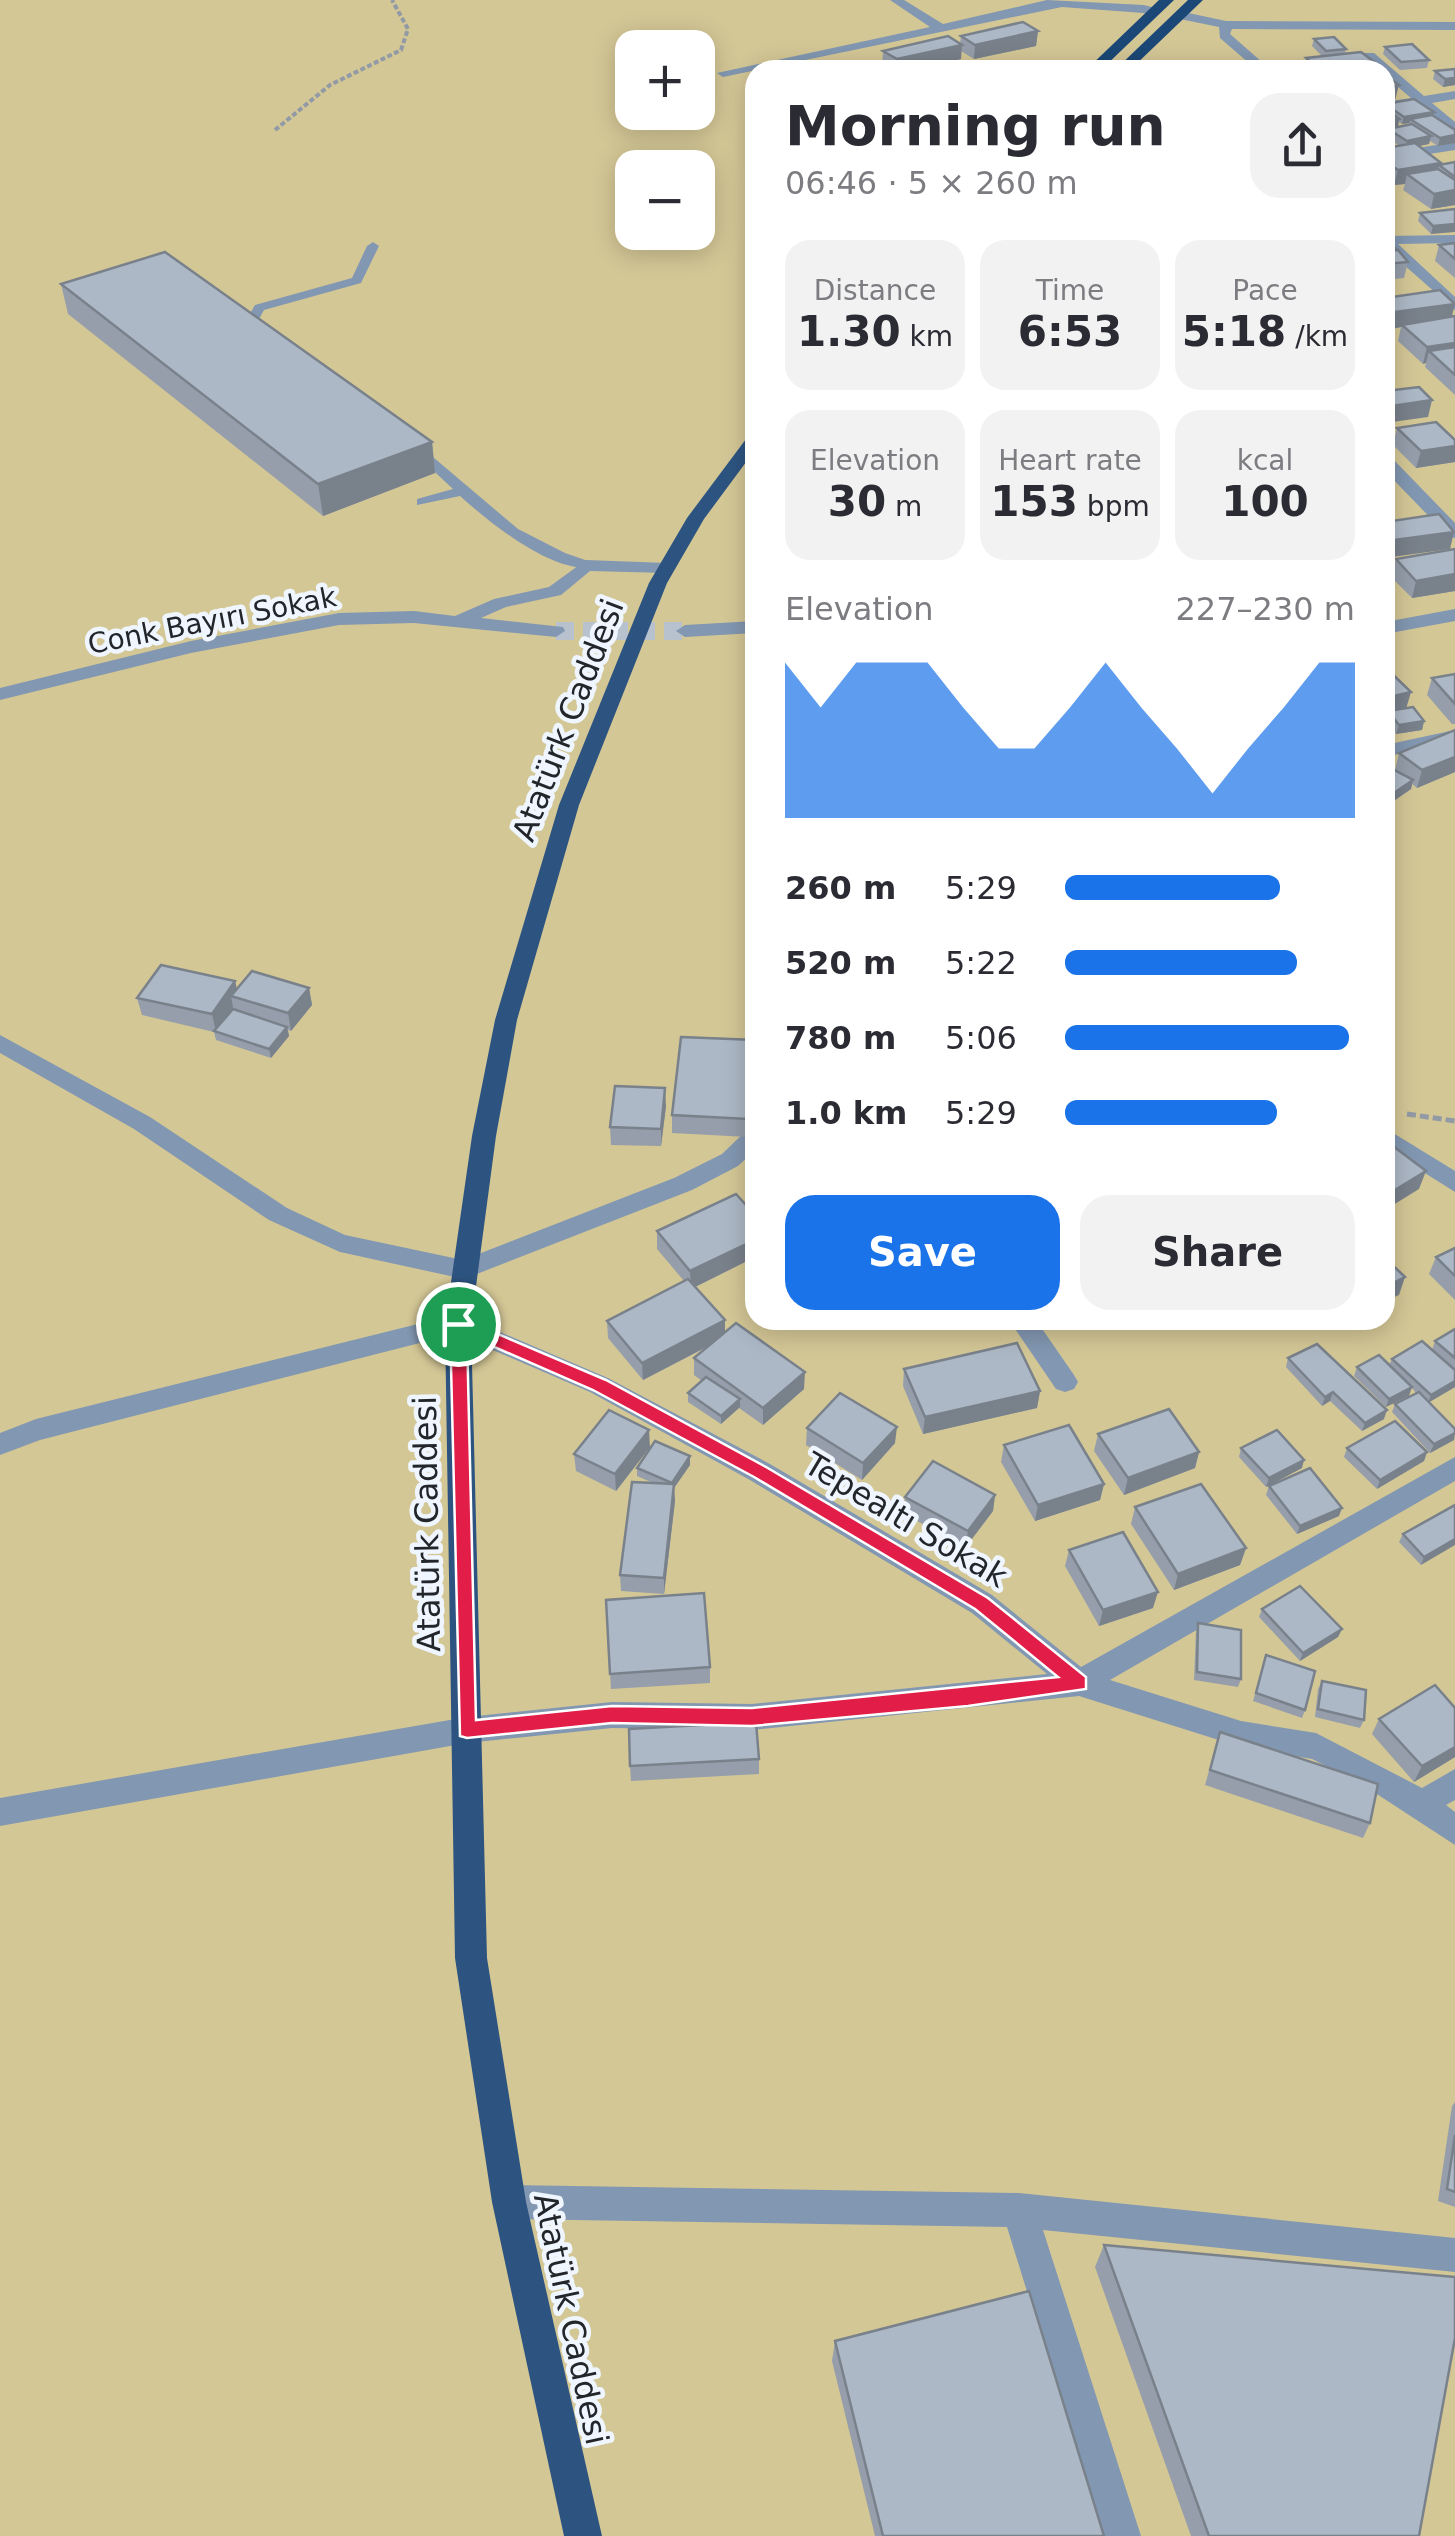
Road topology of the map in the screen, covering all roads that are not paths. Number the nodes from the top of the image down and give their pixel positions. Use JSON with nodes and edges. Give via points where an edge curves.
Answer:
{"nodes":[{"id":1,"x":896,"y":0,"type":"edge"},
{"id":2,"x":1196,"y":0,"type":"edge"},
{"id":3,"x":1058,"y":2,"type":"edge"},
{"id":4,"x":1162,"y":5,"type":"edge"},
{"id":5,"x":1178,"y":16,"type":"junction"},
{"id":6,"x":1226,"y":25,"type":"junction"},
{"id":7,"x":1455,"y":26,"type":"edge"},
{"id":8,"x":939,"y":28,"type":"junction"},
{"id":9,"x":1369,"y":56,"type":"edge"},
{"id":10,"x":785,"y":60,"type":"edge"},
{"id":11,"x":1104,"y":60,"type":"edge"},
{"id":12,"x":1132,"y":60,"type":"edge"},
{"id":13,"x":1253,"y":60,"type":"edge"},
{"id":14,"x":1374,"y":60,"type":"edge"},
{"id":15,"x":745,"y":68,"type":"edge"},
{"id":16,"x":722,"y":73,"type":"dead end"},
{"id":17,"x":1395,"y":79,"type":"edge"},
{"id":18,"x":1455,"y":95,"type":"edge"},
{"id":19,"x":1420,"y":101,"type":"junction"},
{"id":20,"x":1395,"y":105,"type":"edge"},
{"id":21,"x":1455,"y":130,"type":"edge"},
{"id":22,"x":1455,"y":146,"type":"edge"},
{"id":23,"x":1395,"y":155,"type":"edge"},
{"id":24,"x":1455,"y":239,"type":"edge"},
{"id":25,"x":1395,"y":240,"type":"edge"},
{"id":26,"x":373,"y":246,"type":"dead end"},
{"id":27,"x":1395,"y":249,"type":"edge"},
{"id":28,"x":1455,"y":305,"type":"edge"},
{"id":29,"x":282,"y":346,"type":"edge"},
{"id":30,"x":408,"y":439,"type":"edge"},
{"id":31,"x":745,"y":452,"type":"edge"},
{"id":32,"x":1395,"y":471,"type":"edge"},
{"id":33,"x":462,"y":491,"type":"junction"},
{"id":34,"x":422,"y":502,"type":"dead end"},
{"id":35,"x":1455,"y":533,"type":"edge"},
{"id":36,"x":586,"y":565,"type":"junction"},
{"id":37,"x":667,"y":568,"type":"junction"},
{"id":38,"x":1455,"y":615,"type":"edge"},
{"id":39,"x":456,"y":622,"type":"junction"},
{"id":40,"x":1395,"y":626,"type":"edge"},
{"id":41,"x":745,"y":628,"type":"edge"},
{"id":42,"x":556,"y":631,"type":"tunnel mouth"},
{"id":43,"x":685,"y":631,"type":"tunnel mouth"},
{"id":44,"x":0,"y":694,"type":"edge"},
{"id":45,"x":1455,"y":736,"type":"edge"},
{"id":46,"x":1395,"y":750,"type":"edge"},
{"id":47,"x":0,"y":1042,"type":"edge"},
{"id":48,"x":1395,"y":1130,"type":"edge"},
{"id":49,"x":745,"y":1146,"type":"edge"},
{"id":50,"x":1455,"y":1182,"type":"edge"},
{"id":51,"x":464,"y":1270,"type":"junction"},
{"id":52,"x":458,"y":1324,"type":"junction"},
{"id":53,"x":1029,"y":1330,"type":"edge"},
{"id":54,"x":1064,"y":1382,"type":"dead end"},
{"id":55,"x":0,"y":1444,"type":"edge"},
{"id":56,"x":1455,"y":1468,"type":"edge"},
{"id":57,"x":1079,"y":1683,"type":"junction"},
{"id":58,"x":467,"y":1730,"type":"junction"},
{"id":59,"x":1455,"y":1783,"type":"edge"},
{"id":60,"x":1422,"y":1804,"type":"junction"},
{"id":61,"x":0,"y":1812,"type":"edge"},
{"id":62,"x":1455,"y":1830,"type":"edge"},
{"id":63,"x":508,"y":2202,"type":"junction"},
{"id":64,"x":1019,"y":2210,"type":"junction"},
{"id":65,"x":1455,"y":2255,"type":"edge"},
{"id":66,"x":583,"y":2536,"type":"edge"},
{"id":67,"x":1122,"y":2536,"type":"edge"}],
"edges":[{"from":1,"to":8,"type":"street"},
{"from":2,"to":5,"type":"highway"},
{"from":3,"to":4,"type":"street"},
{"from":3,"to":8,"type":"street"},
{"from":4,"to":11,"type":"highway"},
{"from":5,"to":6,"type":"street"},
{"from":5,"to":12,"type":"highway"},
{"from":6,"to":7,"type":"street"},
{"from":6,"to":13,"type":"street","via":[[1224,35]]},
{"from":8,"to":10,"type":"street"},
{"from":9,"to":14,"type":"street"},
{"from":15,"to":16,"type":"street"},
{"from":17,"to":19,"type":"street"},
{"from":18,"to":19,"type":"street"},
{"from":19,"to":20,"type":"street"},
{"from":19,"to":21,"type":"street"},
{"from":22,"to":23,"type":"street"},
{"from":24,"to":25,"type":"street"},
{"from":26,"to":29,"type":"lane","via":[[358,280],[253,312],[251,322]]},
{"from":27,"to":28,"type":"street"},
{"from":30,"to":33,"type":"lane"},
{"from":31,"to":37,"type":"main road","name":"Atatürk Caddesi"},
{"from":32,"to":35,"type":"street"},
{"from":33,"to":34,"type":"lane"},
{"from":33,"to":36,"type":"lane","via":[[550,555]]},
{"from":36,"to":37,"type":"street"},
{"from":36,"to":39,"type":"street","via":[[555,591]]},
{"from":37,"to":51,"type":"main road","name":"Atatürk Caddesi","via":[[612,693],[538,902],[506,1020]]},
{"from":38,"to":40,"type":"street"},
{"from":39,"to":42,"type":"street","name":"Conk Bayırı Sokak"},
{"from":39,"to":44,"type":"street","name":"Conk Bayırı Sokak","via":[[414,616],[339,620],[191,647]]},
{"from":41,"to":43,"type":"street"},
{"from":45,"to":46,"type":"street"},
{"from":47,"to":51,"type":"street","via":[[142,1123],[278,1214],[340,1243]]},
{"from":48,"to":50,"type":"street"},
{"from":49,"to":51,"type":"street","via":[[683,1184]]},
{"from":51,"to":52,"type":"main road","name":"Atatürk Caddesi"},
{"from":52,"to":55,"type":"street"},
{"from":52,"to":57,"type":"street","name":"Tepealtı Sokak","via":[[600,1385],[760,1472],[982,1604]]},
{"from":52,"to":58,"type":"main road","name":"Atatürk Caddesi"},
{"from":53,"to":54,"type":"street"},
{"from":56,"to":57,"type":"street"},
{"from":57,"to":58,"type":"street","via":[[752,1717],[612,1715]]},
{"from":57,"to":60,"type":"street","via":[[1241,1734],[1316,1746]]},
{"from":58,"to":61,"type":"street"},
{"from":58,"to":63,"type":"main road","name":"Atatürk Caddesi","via":[[472,1958]]},
{"from":59,"to":60,"type":"street"},
{"from":60,"to":62,"type":"street"},
{"from":63,"to":64,"type":"street"},
{"from":63,"to":66,"type":"main road","name":"Atatürk Caddesi"},
{"from":64,"to":65,"type":"street"},
{"from":64,"to":67,"type":"street"}]}
